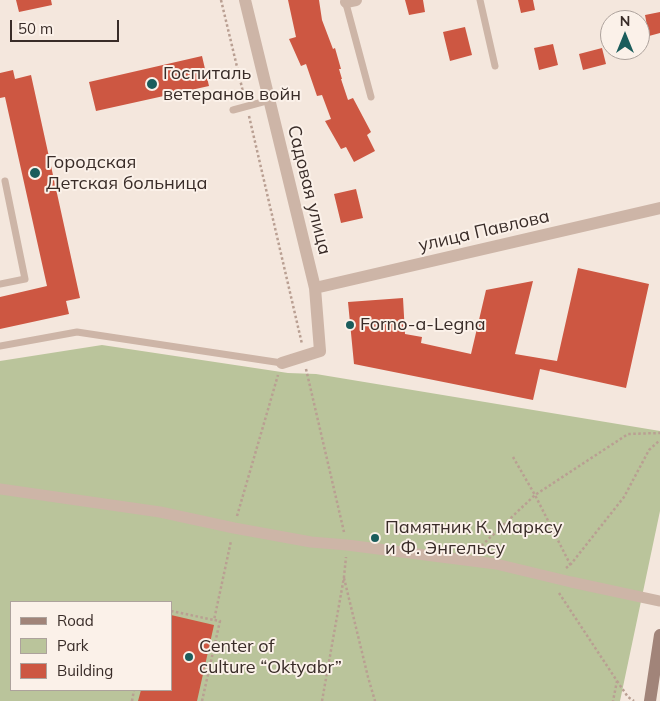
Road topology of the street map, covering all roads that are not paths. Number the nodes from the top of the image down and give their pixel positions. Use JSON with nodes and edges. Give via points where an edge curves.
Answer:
{"nodes":[{"id":1,"x":245,"y":0,"type":"edge"},
{"id":2,"x":480,"y":0,"type":"edge"},
{"id":3,"x":349,"y":1,"type":"edge"},
{"id":4,"x":495,"y":66,"type":"dead end"},
{"id":5,"x":371,"y":97,"type":"dead end"},
{"id":6,"x":270,"y":100,"type":"junction"},
{"id":7,"x":234,"y":110,"type":"dead end"},
{"id":8,"x":5,"y":181,"type":"dead end"},
{"id":9,"x":660,"y":208,"type":"edge"},
{"id":10,"x":0,"y":284,"type":"edge"},
{"id":11,"x":315,"y":288,"type":"junction"},
{"id":12,"x":0,"y":346,"type":"edge"},
{"id":13,"x":282,"y":363,"type":"joint"},
{"id":14,"x":0,"y":488,"type":"edge"},
{"id":15,"x":660,"y":601,"type":"edge"},
{"id":16,"x":660,"y":636,"type":"edge"},
{"id":17,"x":650,"y":701,"type":"edge"}],
"edges":[{"from":1,"to":6,"type":"street","name":"Садовая улица"},
{"from":2,"to":4,"type":"lane"},
{"from":3,"to":5,"type":"lane"},
{"from":6,"to":7,"type":"lane"},
{"from":6,"to":11,"type":"street","name":"Садовая улица"},
{"from":8,"to":10,"type":"lane","via":[[24,279]]},
{"from":9,"to":11,"type":"street","name":"улица Павлова"},
{"from":11,"to":13,"type":"street","name":"Садовая улица","via":[[320,350],[303,351]]},
{"from":12,"to":13,"type":"lane","via":[[77,332]]},
{"from":14,"to":15,"type":"street","via":[[160,512],[311,542],[496,564]]},
{"from":16,"to":17,"type":"main road"}]}
